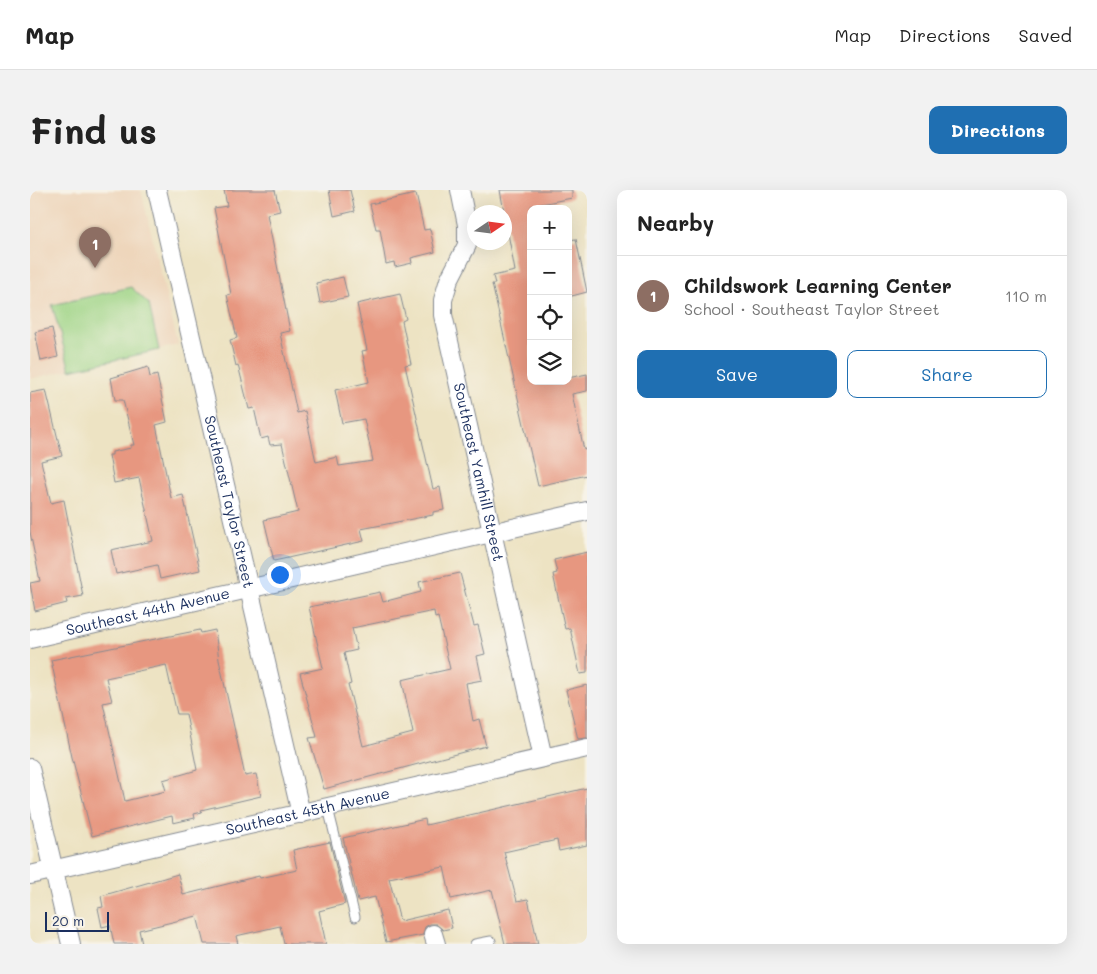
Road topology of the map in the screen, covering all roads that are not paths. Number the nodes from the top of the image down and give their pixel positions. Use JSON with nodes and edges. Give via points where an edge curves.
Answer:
{"nodes":[{"id":1,"x":158,"y":190,"type":"edge"},
{"id":2,"x":460,"y":190,"type":"edge"},
{"id":3,"x":587,"y":511,"type":"edge"},
{"id":4,"x":492,"y":533,"type":"junction"},
{"id":5,"x":249,"y":588,"type":"junction"},
{"id":6,"x":30,"y":639,"type":"edge"},
{"id":7,"x":587,"y":748,"type":"edge"},
{"id":8,"x":543,"y":758,"type":"junction"},
{"id":9,"x":30,"y":768,"type":"edge"},
{"id":10,"x":328,"y":808,"type":"junction"},
{"id":11,"x":301,"y":814,"type":"junction"},
{"id":12,"x":54,"y":870,"type":"junction"},
{"id":13,"x":30,"y":875,"type":"edge"},
{"id":14,"x":354,"y":917,"type":"dead end"},
{"id":15,"x":491,"y":941,"type":"dead end"},
{"id":16,"x":71,"y":944,"type":"edge"},
{"id":17,"x":475,"y":944,"type":"edge"}],
"edges":[{"from":1,"to":5,"type":"street","name":"Southeast Taylor Street"},
{"from":2,"to":4,"type":"street","name":"Southeast Yamhill Street","via":[[467,225],[466,245],[449,280],[443,315]]},
{"from":3,"to":4,"type":"street","name":"Southeast 44th Avenue"},
{"from":4,"to":5,"type":"street","name":"Southeast 44th Avenue"},
{"from":4,"to":8,"type":"street","name":"Southeast Yamhill Street"},
{"from":5,"to":6,"type":"street","name":"Southeast 44th Avenue"},
{"from":5,"to":11,"type":"street","name":"Southeast Taylor Street"},
{"from":7,"to":8,"type":"street","name":"Southeast 45th Avenue"},
{"from":8,"to":10,"type":"street","name":"Southeast 45th Avenue"},
{"from":9,"to":12,"type":"street"},
{"from":10,"to":11,"type":"street","name":"Southeast 45th Avenue"},
{"from":10,"to":14,"type":"lane"},
{"from":11,"to":12,"type":"street","name":"Southeast 45th Avenue"},
{"from":12,"to":13,"type":"street","name":"Southeast 45th Avenue"},
{"from":12,"to":16,"type":"street"},
{"from":15,"to":17,"type":"lane"}]}
